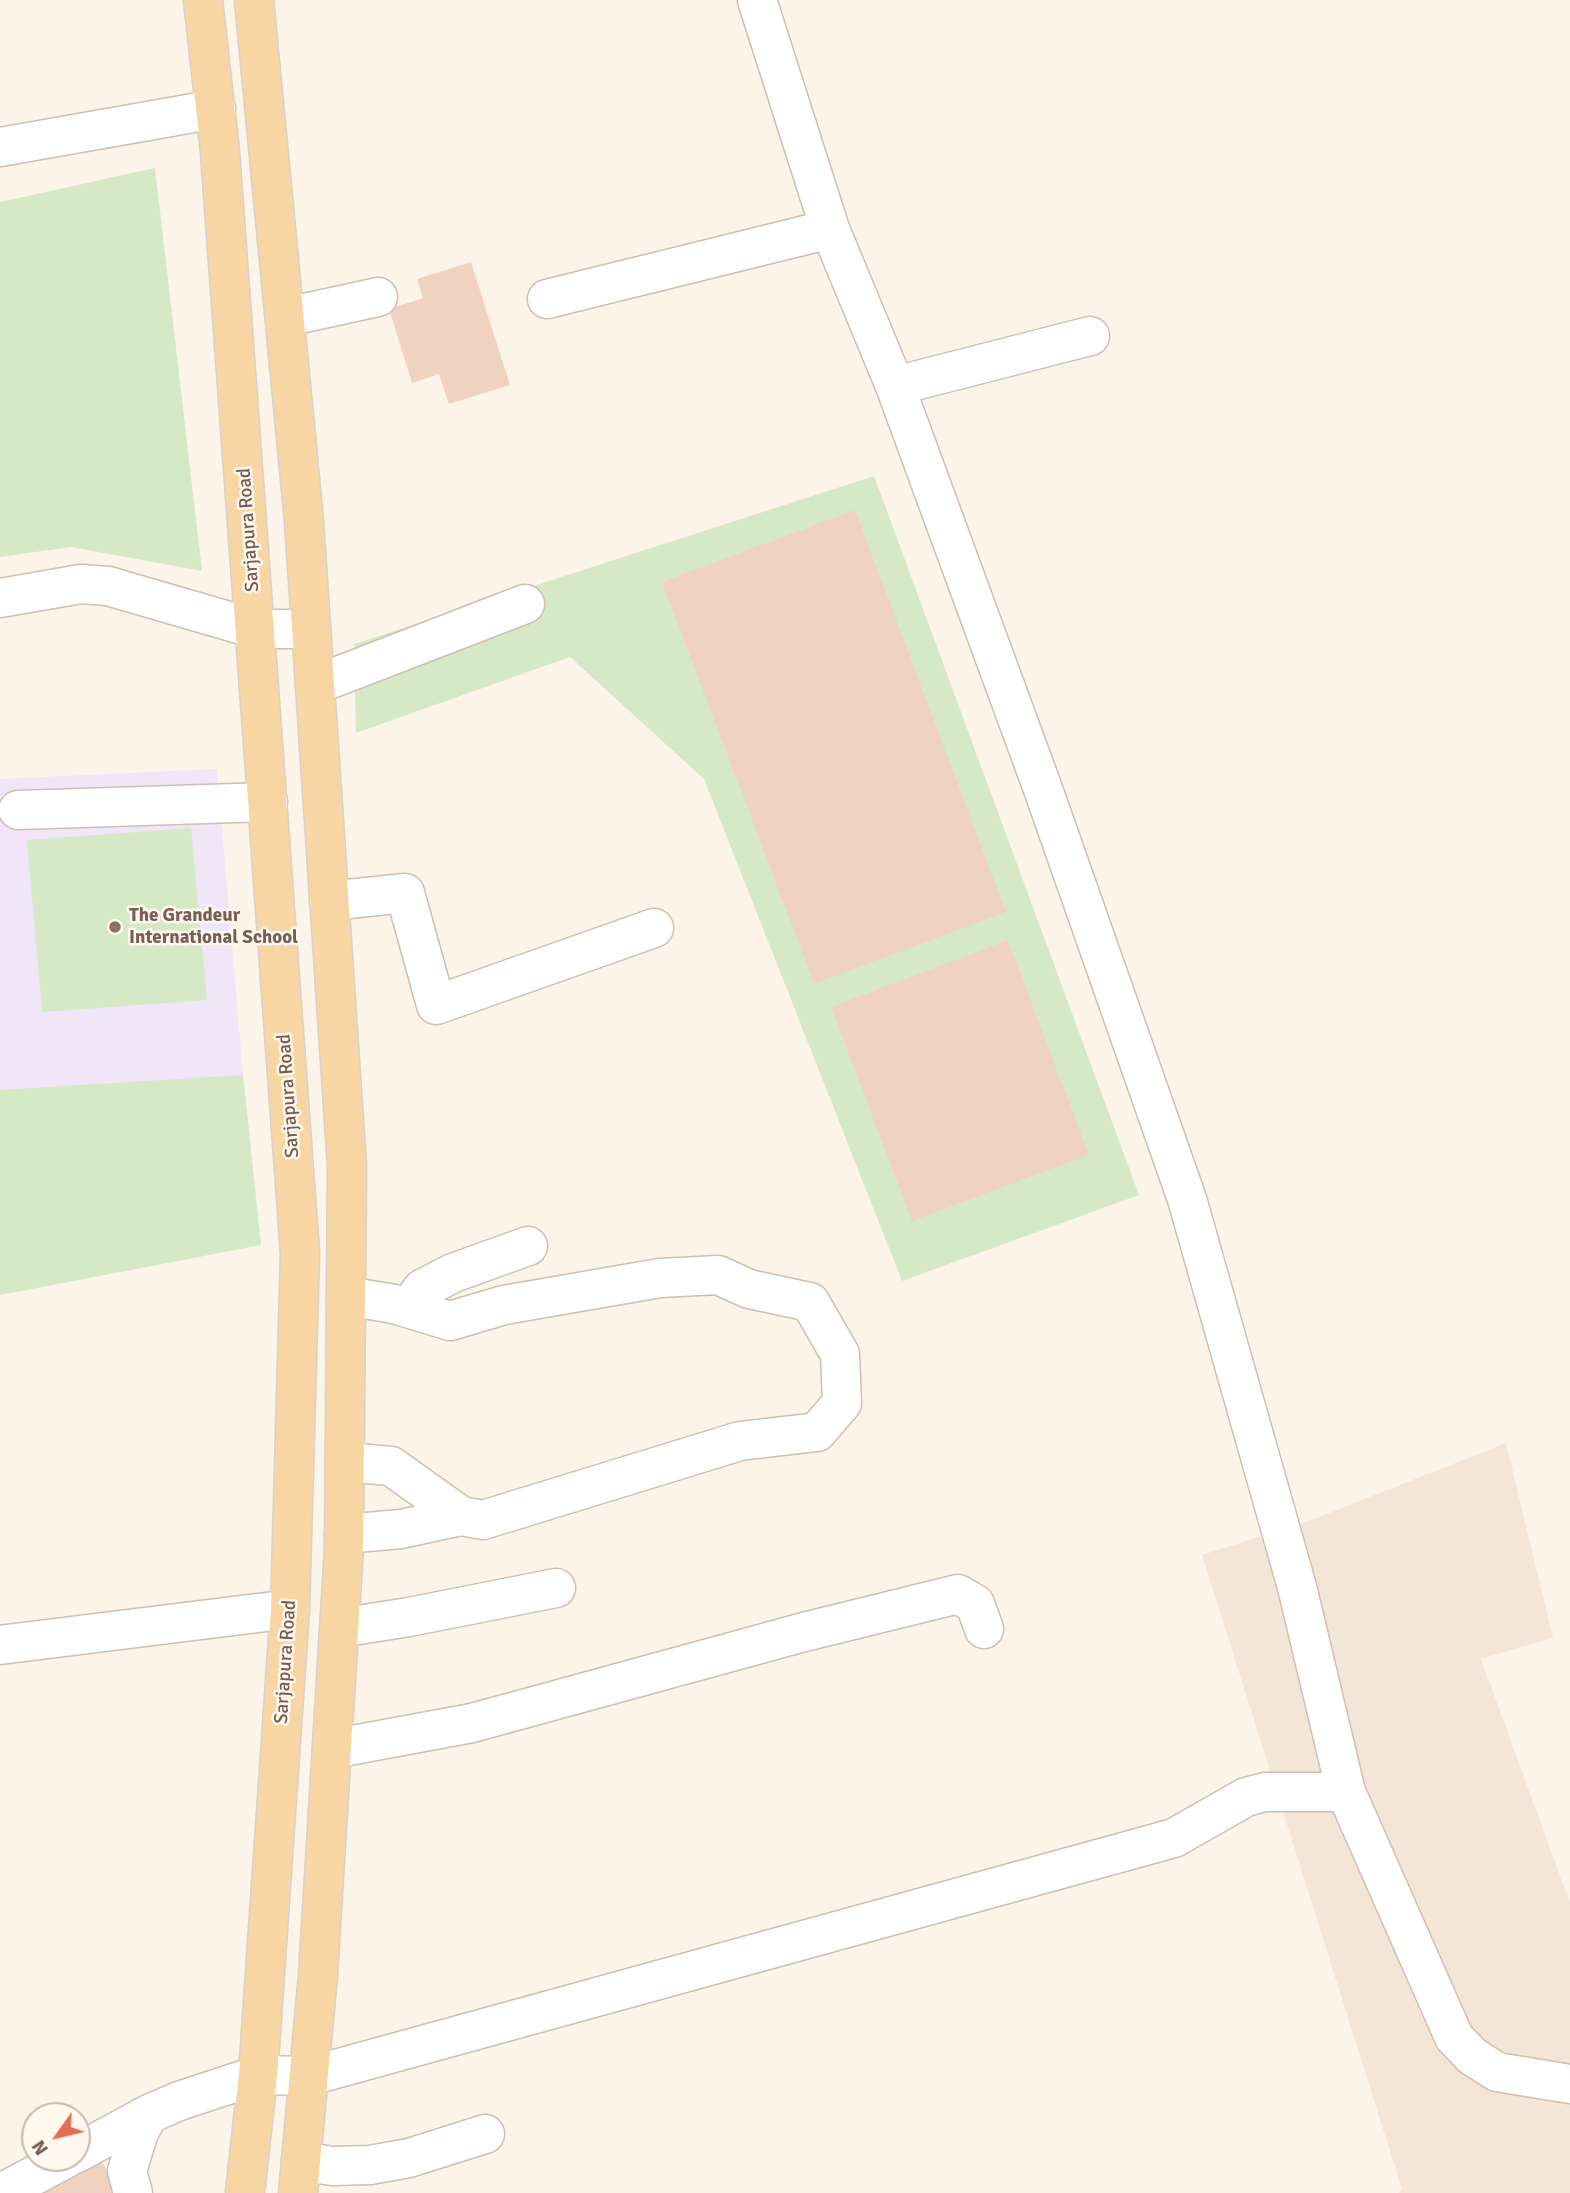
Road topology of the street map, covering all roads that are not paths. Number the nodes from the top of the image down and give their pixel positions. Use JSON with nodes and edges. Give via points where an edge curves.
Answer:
{"nodes":[{"id":1,"x":204,"y":0,"type":"edge"},
{"id":2,"x":254,"y":0,"type":"edge"},
{"id":3,"x":757,"y":0,"type":"edge"},
{"id":4,"x":216,"y":109,"type":"junction"},
{"id":5,"x":0,"y":147,"type":"edge"},
{"id":6,"x":830,"y":229,"type":"junction"},
{"id":7,"x":379,"y":297,"type":"dead end"},
{"id":8,"x":547,"y":299,"type":"dead end"},
{"id":9,"x":286,"y":317,"type":"junction"},
{"id":10,"x":1090,"y":336,"type":"dead end"},
{"id":11,"x":895,"y":386,"type":"junction"},
{"id":12,"x":0,"y":598,"type":"edge"},
{"id":13,"x":525,"y":604,"type":"dead end"},
{"id":14,"x":256,"y":629,"type":"junction"},
{"id":15,"x":311,"y":629,"type":"junction"},
{"id":16,"x":315,"y":685,"type":"junction"},
{"id":17,"x":268,"y":802,"type":"junction"},
{"id":18,"x":18,"y":810,"type":"dead end"},
{"id":19,"x":329,"y":901,"type":"junction"},
{"id":20,"x":654,"y":928,"type":"dead end"},
{"id":21,"x":528,"y":1246,"type":"dead end"},
{"id":22,"x":346,"y":1296,"type":"junction"},
{"id":23,"x":408,"y":1308,"type":"junction"},
{"id":24,"x":345,"y":1462,"type":"junction"},
{"id":25,"x":461,"y":1516,"type":"junction"},
{"id":26,"x":344,"y":1534,"type":"junction"},
{"id":27,"x":556,"y":1588,"type":"dead end"},
{"id":28,"x":290,"y":1609,"type":"junction"},
{"id":29,"x":340,"y":1628,"type":"junction"},
{"id":30,"x":984,"y":1629,"type":"dead end"},
{"id":31,"x":0,"y":1645,"type":"edge"},
{"id":32,"x":332,"y":1749,"type":"junction"},
{"id":33,"x":1346,"y":1792,"type":"junction"},
{"id":34,"x":258,"y":2075,"type":"junction"},
{"id":35,"x":310,"y":2076,"type":"junction"},
{"id":36,"x":1570,"y":2084,"type":"edge"},
{"id":37,"x":149,"y":2114,"type":"junction"},
{"id":38,"x":485,"y":2134,"type":"dead end"},
{"id":39,"x":91,"y":2145,"type":"edge"},
{"id":40,"x":41,"y":2172,"type":"edge"},
{"id":41,"x":299,"y":2177,"type":"edge"},
{"id":42,"x":1,"y":2193,"type":"edge"},
{"id":43,"x":133,"y":2193,"type":"edge"},
{"id":44,"x":245,"y":2193,"type":"edge"}],
"edges":[{"from":1,"to":4,"type":"main road","name":"Sarjapura Road"},
{"from":2,"to":9,"type":"main road"},
{"from":3,"to":6,"type":"street"},
{"from":4,"to":5,"type":"street"},
{"from":4,"to":14,"type":"main road","name":"Sarjapura Road"},
{"from":6,"to":8,"type":"street"},
{"from":6,"to":11,"type":"street"},
{"from":7,"to":9,"type":"street"},
{"from":9,"to":15,"type":"main road"},
{"from":10,"to":11,"type":"street"},
{"from":11,"to":33,"type":"street","via":[[1043,789],[1186,1199],[1297,1587]]},
{"from":12,"to":14,"type":"street","via":[[81,584],[108,586]]},
{"from":13,"to":16,"type":"street"},
{"from":14,"to":15,"type":"street"},
{"from":14,"to":17,"type":"main road","name":"Sarjapura Road"},
{"from":15,"to":16,"type":"main road"},
{"from":16,"to":19,"type":"main road"},
{"from":17,"to":18,"type":"street"},
{"from":17,"to":28,"type":"main road","name":"Sarjapura Road","via":[[300,1253]]},
{"from":19,"to":20,"type":"street","via":[[405,893],[436,1005]]},
{"from":19,"to":22,"type":"main road","via":[[347,1166]]},
{"from":21,"to":23,"type":"street","via":[[422,1289]]},
{"from":22,"to":23,"type":"street"},
{"from":22,"to":24,"type":"main road"},
{"from":23,"to":25,"type":"street","via":[[450,1321],[504,1306],[648,1280],[718,1275],[749,1289],[810,1302],[840,1354],[842,1403],[817,1432],[740,1441],[483,1520]]},
{"from":24,"to":25,"type":"street","via":[[391,1466]]},
{"from":24,"to":26,"type":"main road"},
{"from":25,"to":26,"type":"street","via":[[401,1529]]},
{"from":26,"to":29,"type":"main road"},
{"from":27,"to":29,"type":"street"},
{"from":28,"to":31,"type":"street"},
{"from":28,"to":34,"type":"main road","name":"Sarjapura Road"},
{"from":29,"to":32,"type":"main road"},
{"from":30,"to":32,"type":"street","via":[[975,1604],[958,1594],[472,1723]]},
{"from":32,"to":35,"type":"main road"},
{"from":33,"to":35,"type":"street","via":[[1265,1792],[1246,1797],[1174,1838]]},
{"from":33,"to":36,"type":"street","via":[[1454,2037],[1472,2056],[1497,2071]]},
{"from":34,"to":35,"type":"street"},
{"from":34,"to":37,"type":"street"},
{"from":34,"to":44,"type":"main road","name":"Sarjapura Road"},
{"from":35,"to":41,"type":"main road"},
{"from":37,"to":39,"type":"street"},
{"from":37,"to":43,"type":"street","via":[[127,2171]]},
{"from":38,"to":41,"type":"street","via":[[409,2158],[332,2166]]},
{"from":40,"to":42,"type":"street"}]}
